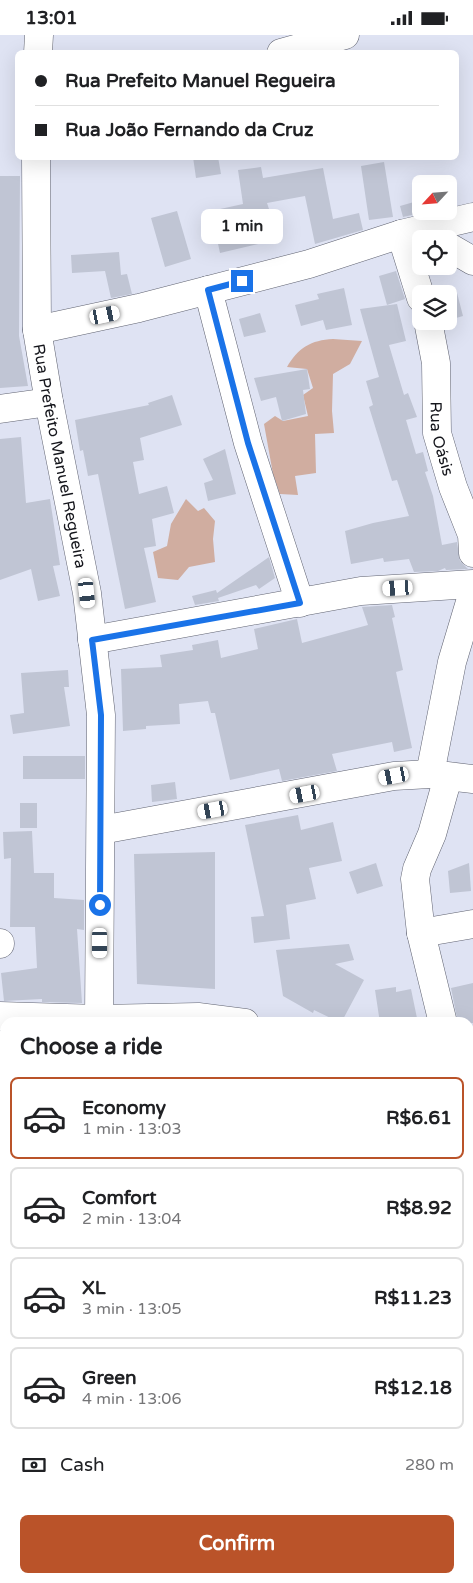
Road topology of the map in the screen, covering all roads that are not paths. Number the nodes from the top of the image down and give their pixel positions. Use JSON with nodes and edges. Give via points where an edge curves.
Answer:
{"nodes":[{"id":1,"x":38,"y":35,"type":"edge"},
{"id":2,"x":345,"y":35,"type":"edge"},
{"id":3,"x":38,"y":50,"type":"edge"},
{"id":4,"x":291,"y":50,"type":"edge"},
{"id":5,"x":36,"y":160,"type":"edge"},
{"id":6,"x":473,"y":217,"type":"edge"},
{"id":7,"x":432,"y":230,"type":"edge"},
{"id":8,"x":412,"y":236,"type":"edge"},
{"id":9,"x":457,"y":252,"type":"edge"},
{"id":10,"x":473,"y":261,"type":"edge"},
{"id":11,"x":208,"y":290,"type":"junction"},
{"id":12,"x":37,"y":330,"type":"junction"},
{"id":13,"x":430,"y":330,"type":"edge"},
{"id":14,"x":48,"y":403,"type":"junction"},
{"id":15,"x":0,"y":409,"type":"edge"},
{"id":16,"x":473,"y":541,"type":"edge"},
{"id":17,"x":473,"y":584,"type":"edge"},
{"id":18,"x":473,"y":592,"type":"edge"},
{"id":19,"x":300,"y":603,"type":"junction"},
{"id":20,"x":92,"y":640,"type":"junction"},
{"id":21,"x":450,"y":777,"type":"edge"},
{"id":22,"x":101,"y":830,"type":"junction"},
{"id":23,"x":473,"y":924,"type":"edge"},
{"id":24,"x":421,"y":933,"type":"junction"},
{"id":25,"x":99,"y":1017,"type":"edge"},
{"id":26,"x":442,"y":1017,"type":"edge"}],
"edges":[{"from":1,"to":3,"type":"street"},
{"from":2,"to":4,"type":"street"},
{"from":5,"to":12,"type":"street","name":"Rua Prefeito Manuel Regueira"},
{"from":6,"to":7,"type":"street"},
{"from":8,"to":11,"type":"street"},
{"from":9,"to":10,"type":"street"},
{"from":11,"to":12,"type":"street"},
{"from":11,"to":19,"type":"street","via":[[248,443]]},
{"from":12,"to":14,"type":"street","name":"Rua Prefeito Manuel Regueira"},
{"from":13,"to":16,"type":"street","name":"Rua Oásis","via":[[436,363],[437,433]]},
{"from":14,"to":15,"type":"street"},
{"from":14,"to":20,"type":"street","name":"Rua Prefeito Manuel Regueira","via":[[87,593]]},
{"from":17,"to":19,"type":"street","via":[[361,591]]},
{"from":18,"to":21,"type":"street","via":[[452,662]]},
{"from":19,"to":20,"type":"street"},
{"from":20,"to":22,"type":"street","name":"Rua Prefeito Manuel Regueira","via":[[101,715]]},
{"from":21,"to":22,"type":"street","via":[[394,776]]},
{"from":21,"to":24,"type":"street","via":[[432,834],[416,869]]},
{"from":22,"to":25,"type":"street","name":"Rua Prefeito Manuel Regueira"},
{"from":23,"to":24,"type":"street"},
{"from":24,"to":26,"type":"street"}]}
